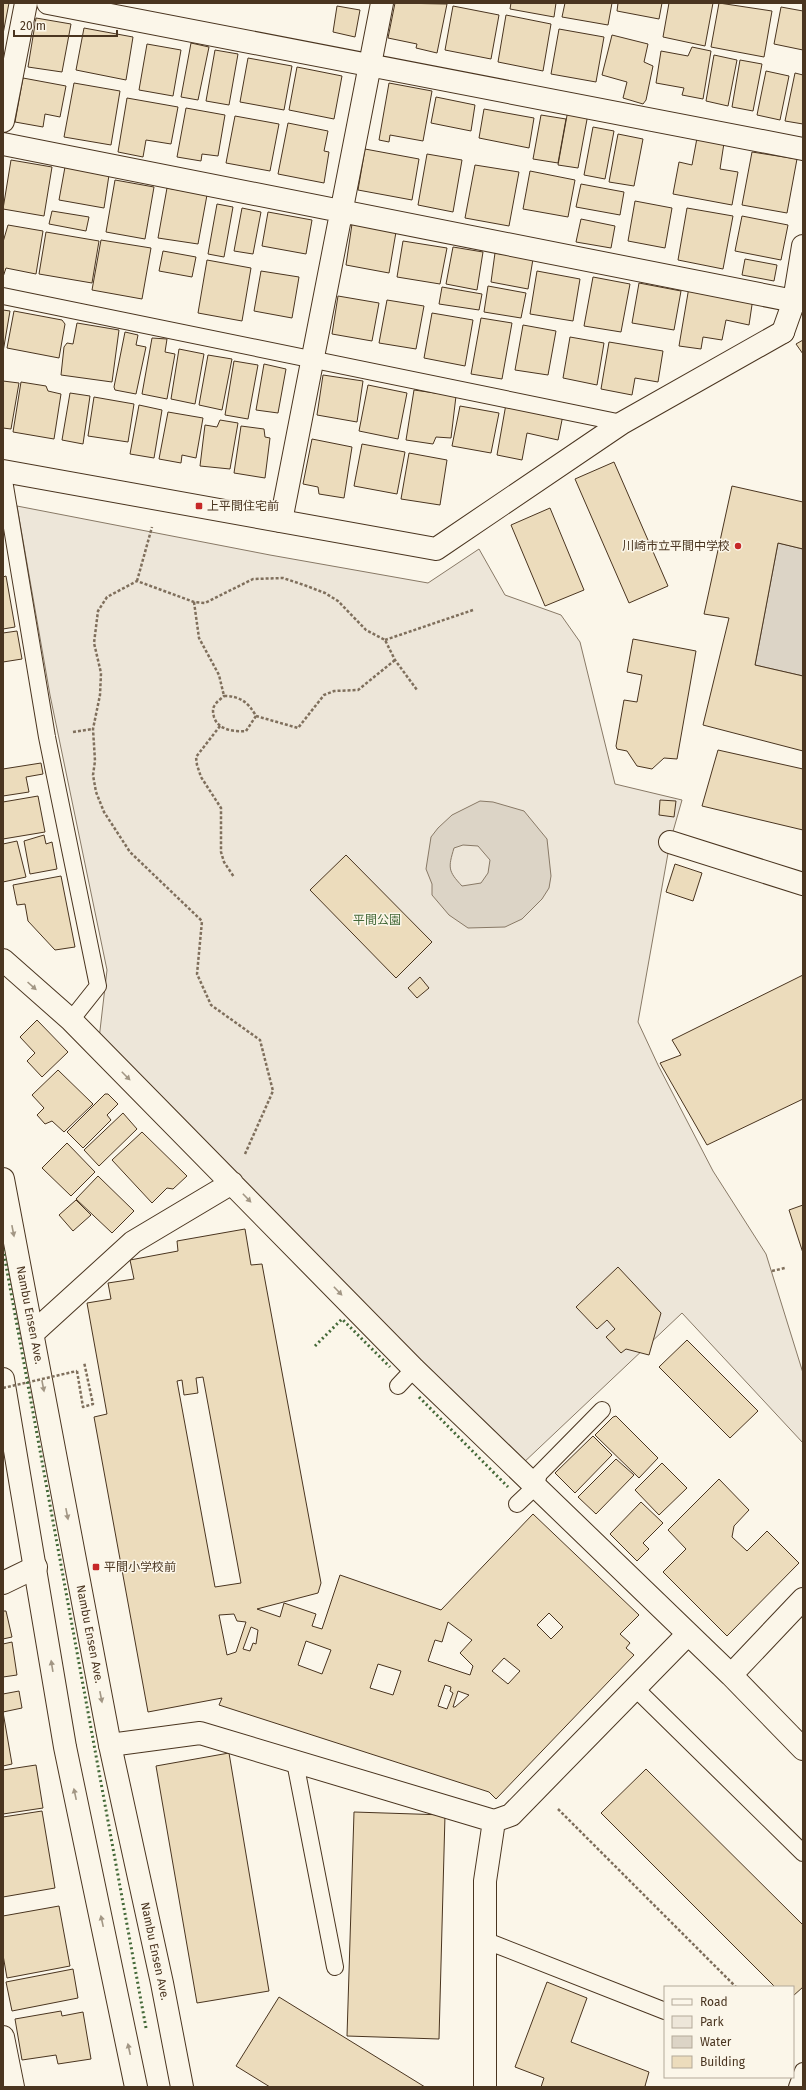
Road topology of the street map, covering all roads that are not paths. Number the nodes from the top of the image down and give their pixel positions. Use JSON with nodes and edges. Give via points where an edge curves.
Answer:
{"nodes":[{"id":1,"x":26,"y":3,"type":"edge"},
{"id":2,"x":48,"y":3,"type":"edge"},
{"id":3,"x":382,"y":3,"type":"edge"},
{"id":4,"x":370,"y":65,"type":"junction"},
{"id":5,"x":3,"y":121,"type":"edge"},
{"id":6,"x":3,"y":144,"type":"edge"},
{"id":7,"x":803,"y":149,"type":"edge"},
{"id":8,"x":341,"y":211,"type":"junction"},
{"id":9,"x":803,"y":246,"type":"edge"},
{"id":10,"x":3,"y":296,"type":"edge"},
{"id":11,"x":798,"y":301,"type":"edge"},
{"id":12,"x":312,"y":361,"type":"junction"},
{"id":13,"x":622,"y":423,"type":"junction"},
{"id":14,"x":3,"y":471,"type":"edge"},
{"id":15,"x":3,"y":474,"type":"edge"},
{"id":16,"x":281,"y":521,"type":"junction"},
{"id":17,"x":670,"y":842,"type":"dead end"},
{"id":18,"x":803,"y":884,"type":"edge"},
{"id":19,"x":3,"y":960,"type":"edge"},
{"id":20,"x":71,"y":1020,"type":"junction"},
{"id":21,"x":3,"y":1179,"type":"edge"},
{"id":22,"x":232,"y":1183,"type":"junction"},
{"id":23,"x":33,"y":1333,"type":"junction"},
{"id":24,"x":414,"y":1369,"type":"junction"},
{"id":25,"x":3,"y":1379,"type":"edge"},
{"id":26,"x":398,"y":1386,"type":"dead end"},
{"id":27,"x":602,"y":1410,"type":"dead end"},
{"id":28,"x":535,"y":1487,"type":"junction"},
{"id":29,"x":517,"y":1504,"type":"dead end"},
{"id":30,"x":36,"y":1567,"type":"junction"},
{"id":31,"x":3,"y":1583,"type":"edge"},
{"id":32,"x":803,"y":1599,"type":"edge"},
{"id":33,"x":687,"y":1634,"type":"junction"},
{"id":34,"x":731,"y":1675,"type":"junction"},
{"id":35,"x":635,"y":1688,"type":"junction"},
{"id":36,"x":110,"y":1745,"type":"junction"},
{"id":37,"x":803,"y":1749,"type":"edge"},
{"id":38,"x":295,"y":1762,"type":"junction"},
{"id":39,"x":494,"y":1821,"type":"junction"},
{"id":40,"x":803,"y":1854,"type":"edge"},
{"id":41,"x":484,"y":1940,"type":"junction"},
{"id":42,"x":334,"y":1967,"type":"dead end"},
{"id":43,"x":664,"y":2011,"type":"edge"},
{"id":44,"x":3,"y":2037,"type":"edge"},
{"id":45,"x":803,"y":2071,"type":"edge"},
{"id":46,"x":13,"y":2087,"type":"edge"},
{"id":47,"x":136,"y":2087,"type":"edge"},
{"id":48,"x":182,"y":2087,"type":"edge"},
{"id":49,"x":485,"y":2087,"type":"edge"},
{"id":50,"x":797,"y":2087,"type":"edge"}],
"edges":[{"from":1,"to":5,"type":"street"},
{"from":2,"to":4,"type":"street"},
{"from":3,"to":4,"type":"street"},
{"from":4,"to":7,"type":"street"},
{"from":4,"to":8,"type":"street"},
{"from":6,"to":8,"type":"street"},
{"from":8,"to":11,"type":"street"},
{"from":8,"to":12,"type":"street"},
{"from":9,"to":11,"type":"street"},
{"from":10,"to":12,"type":"lane"},
{"from":11,"to":13,"type":"street","via":[[783,332]]},
{"from":12,"to":13,"type":"lane"},
{"from":12,"to":16,"type":"street"},
{"from":13,"to":16,"type":"street","via":[[436,549]]},
{"from":14,"to":16,"type":"street"},
{"from":15,"to":20,"type":"lane","via":[[47,736],[98,986]]},
{"from":17,"to":18,"type":"street"},
{"from":19,"to":20,"type":"street","one_way":true},
{"from":20,"to":22,"type":"street","one_way":true},
{"from":21,"to":23,"type":"street","name":"Nambu Ensen Ave.","one_way":true},
{"from":22,"to":23,"type":"street","via":[[133,1242]]},
{"from":22,"to":24,"type":"street","one_way":true},
{"from":23,"to":36,"type":"street","name":"Nambu Ensen Ave.","one_way":true},
{"from":24,"to":26,"type":"lane"},
{"from":24,"to":28,"type":"street"},
{"from":25,"to":30,"type":"street"},
{"from":27,"to":28,"type":"lane","via":[[539,1474]]},
{"from":28,"to":29,"type":"lane"},
{"from":28,"to":33,"type":"street"},
{"from":30,"to":31,"type":"street"},
{"from":47,"to":30,"type":"street","one_way":true,"via":[[65,1747]]},
{"from":32,"to":34,"type":"street"},
{"from":33,"to":34,"type":"street"},
{"from":33,"to":35,"type":"street"},
{"from":34,"to":37,"type":"street"},
{"from":35,"to":39,"type":"street","via":[[511,1815]]},
{"from":35,"to":40,"type":"lane"},
{"from":36,"to":38,"type":"street","via":[[200,1733]]},
{"from":36,"to":48,"type":"street","name":"Nambu Ensen Ave."},
{"from":38,"to":39,"type":"street"},
{"from":38,"to":42,"type":"lane"},
{"from":39,"to":41,"type":"street","via":[[485,1881]]},
{"from":41,"to":43,"type":"lane"},
{"from":41,"to":49,"type":"street"},
{"from":44,"to":46,"type":"street"},
{"from":45,"to":50,"type":"lane"}]}
